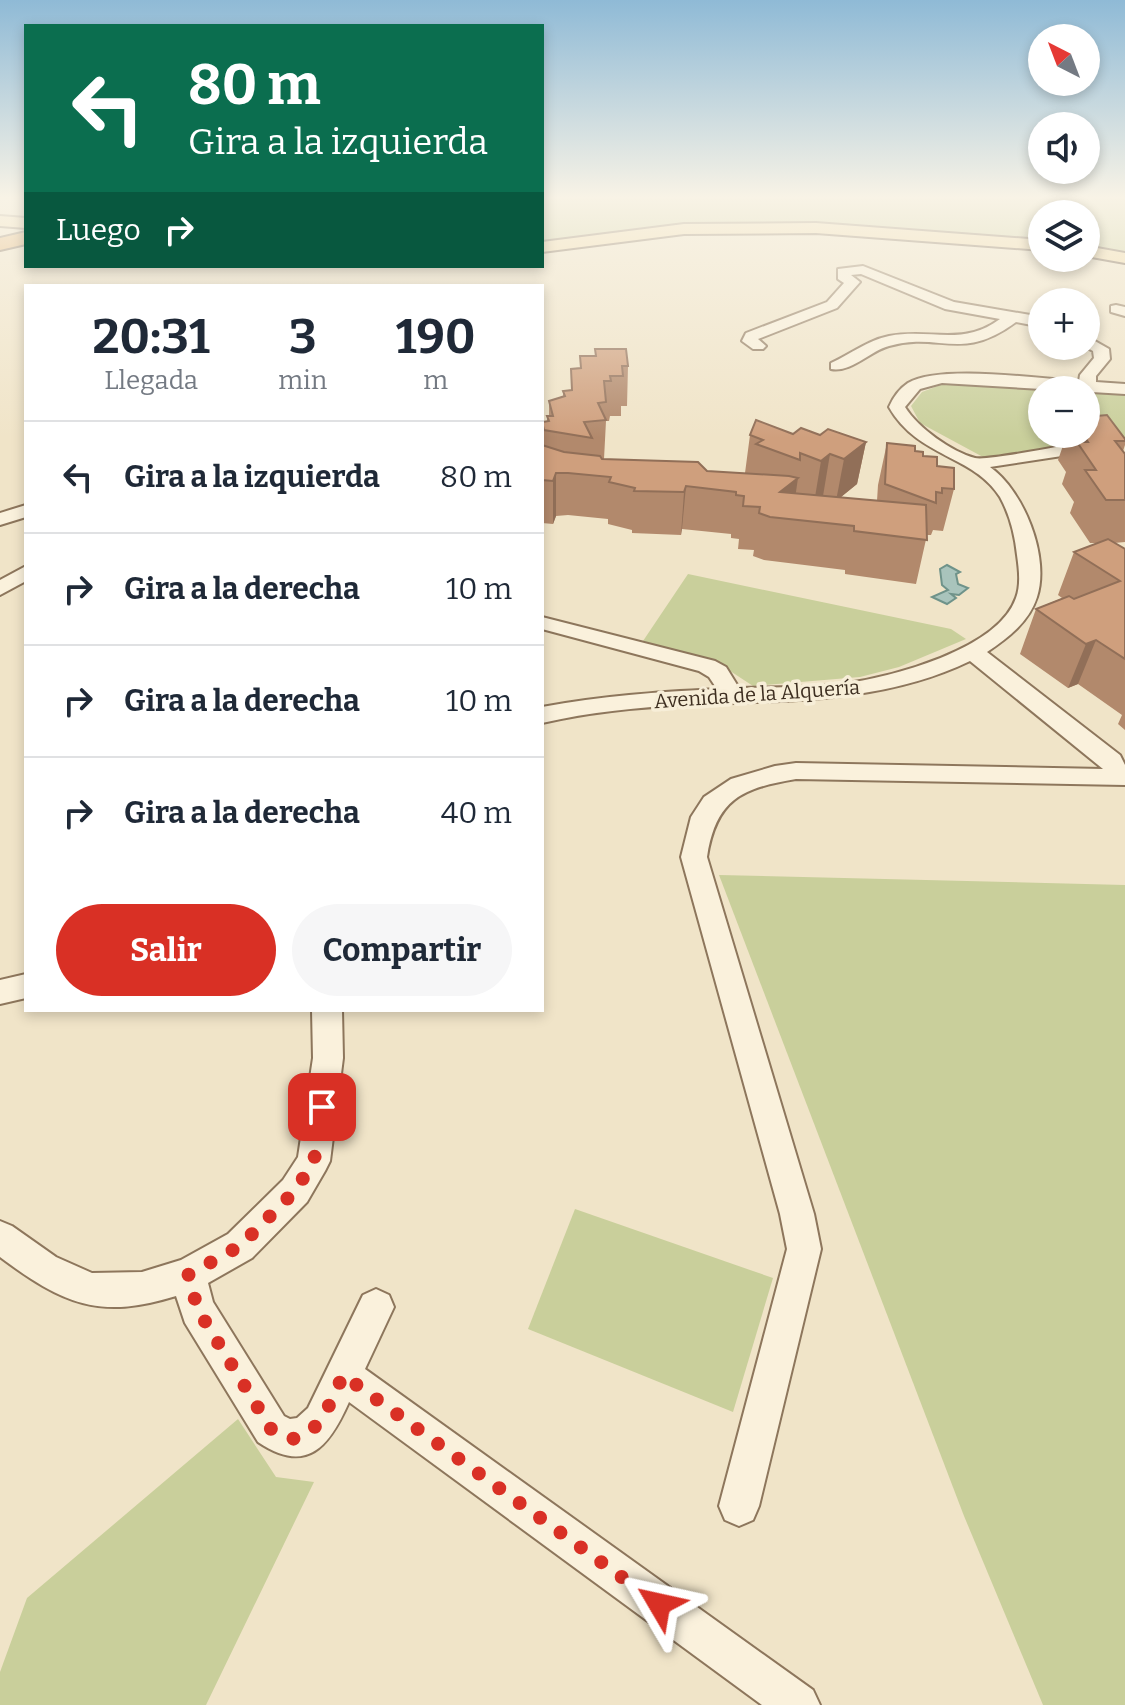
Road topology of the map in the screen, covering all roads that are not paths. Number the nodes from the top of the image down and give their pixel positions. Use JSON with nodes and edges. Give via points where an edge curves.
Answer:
{"nodes":[{"id":1,"x":849,"y":279,"type":"edge"},
{"id":2,"x":883,"y":279,"type":"edge"},
{"id":3,"x":1014,"y":316,"type":"junction"},
{"id":4,"x":1028,"y":319,"type":"edge"},
{"id":5,"x":758,"y":346,"type":"dead end"},
{"id":6,"x":1100,"y":348,"type":"edge"},
{"id":7,"x":837,"y":366,"type":"dead end"},
{"id":8,"x":1088,"y":376,"type":"edge"},
{"id":9,"x":1028,"y":382,"type":"edge"},
{"id":10,"x":1100,"y":388,"type":"edge"},
{"id":11,"x":1125,"y":389,"type":"edge"},
{"id":12,"x":1075,"y":449,"type":"dead end"},
{"id":13,"x":976,"y":464,"type":"junction"},
{"id":14,"x":24,"y":573,"type":"edge"},
{"id":15,"x":0,"y":589,"type":"edge"},
{"id":16,"x":544,"y":624,"type":"edge"},
{"id":17,"x":973,"y":652,"type":"junction"},
{"id":18,"x":732,"y":696,"type":"junction"},
{"id":19,"x":544,"y":715,"type":"edge"},
{"id":20,"x":1122,"y":778,"type":"edge"},
{"id":21,"x":24,"y":986,"type":"edge"},
{"id":22,"x":0,"y":992,"type":"edge"},
{"id":23,"x":327,"y":1012,"type":"edge"},
{"id":24,"x":0,"y":1237,"type":"edge"},
{"id":25,"x":188,"y":1275,"type":"junction"},
{"id":26,"x":376,"y":1307,"type":"dead end"},
{"id":27,"x":343,"y":1375,"type":"junction"},
{"id":28,"x":739,"y":1506,"type":"dead end"},
{"id":29,"x":798,"y":1705,"type":"edge"}],
"edges":[{"from":1,"to":5,"type":"street","via":[[832,305],[751,336]]},
{"from":2,"to":3,"type":"street","via":[[950,306]]},
{"from":3,"to":4,"type":"street"},
{"from":3,"to":7,"type":"street","via":[[978,339],[889,341]]},
{"from":6,"to":8,"type":"street","via":[[1102,359]]},
{"from":9,"to":13,"type":"street","name":"Avenida de la Alquería","via":[[959,377],[927,381],[902,397],[897,407],[902,421]]},
{"from":10,"to":11,"type":"street","name":"Avenida de la Alquería"},
{"from":12,"to":13,"type":"street"},
{"from":13,"to":17,"type":"street","name":"Avenida de la Alquería","via":[[997,479],[1018,513],[1028,551],[1028,587],[1026,600],[1004,629]]},
{"from":14,"to":15,"type":"street"},
{"from":16,"to":18,"type":"street","via":[[707,666],[718,672]]},
{"from":17,"to":18,"type":"street","name":"Avenida de la Alquería","via":[[915,675],[852,690]]},
{"from":17,"to":20,"type":"street","via":[[1111,761]]},
{"from":18,"to":19,"type":"street","name":"Avenida de la Alquería"},
{"from":20,"to":28,"type":"street","via":[[796,771],[732,787],[709,806],[696,829],[694,857],[804,1249]]},
{"from":21,"to":22,"type":"street"},
{"from":23,"to":25,"type":"street","via":[[328,1058],[314,1161],[295,1191],[240,1246]]},
{"from":24,"to":25,"type":"street","via":[[44,1269],[91,1290],[142,1289]]},
{"from":25,"to":27,"type":"street","via":[[198,1310],[277,1435],[296,1439],[314,1429]]},
{"from":26,"to":27,"type":"street"},
{"from":27,"to":29,"type":"street"}]}
